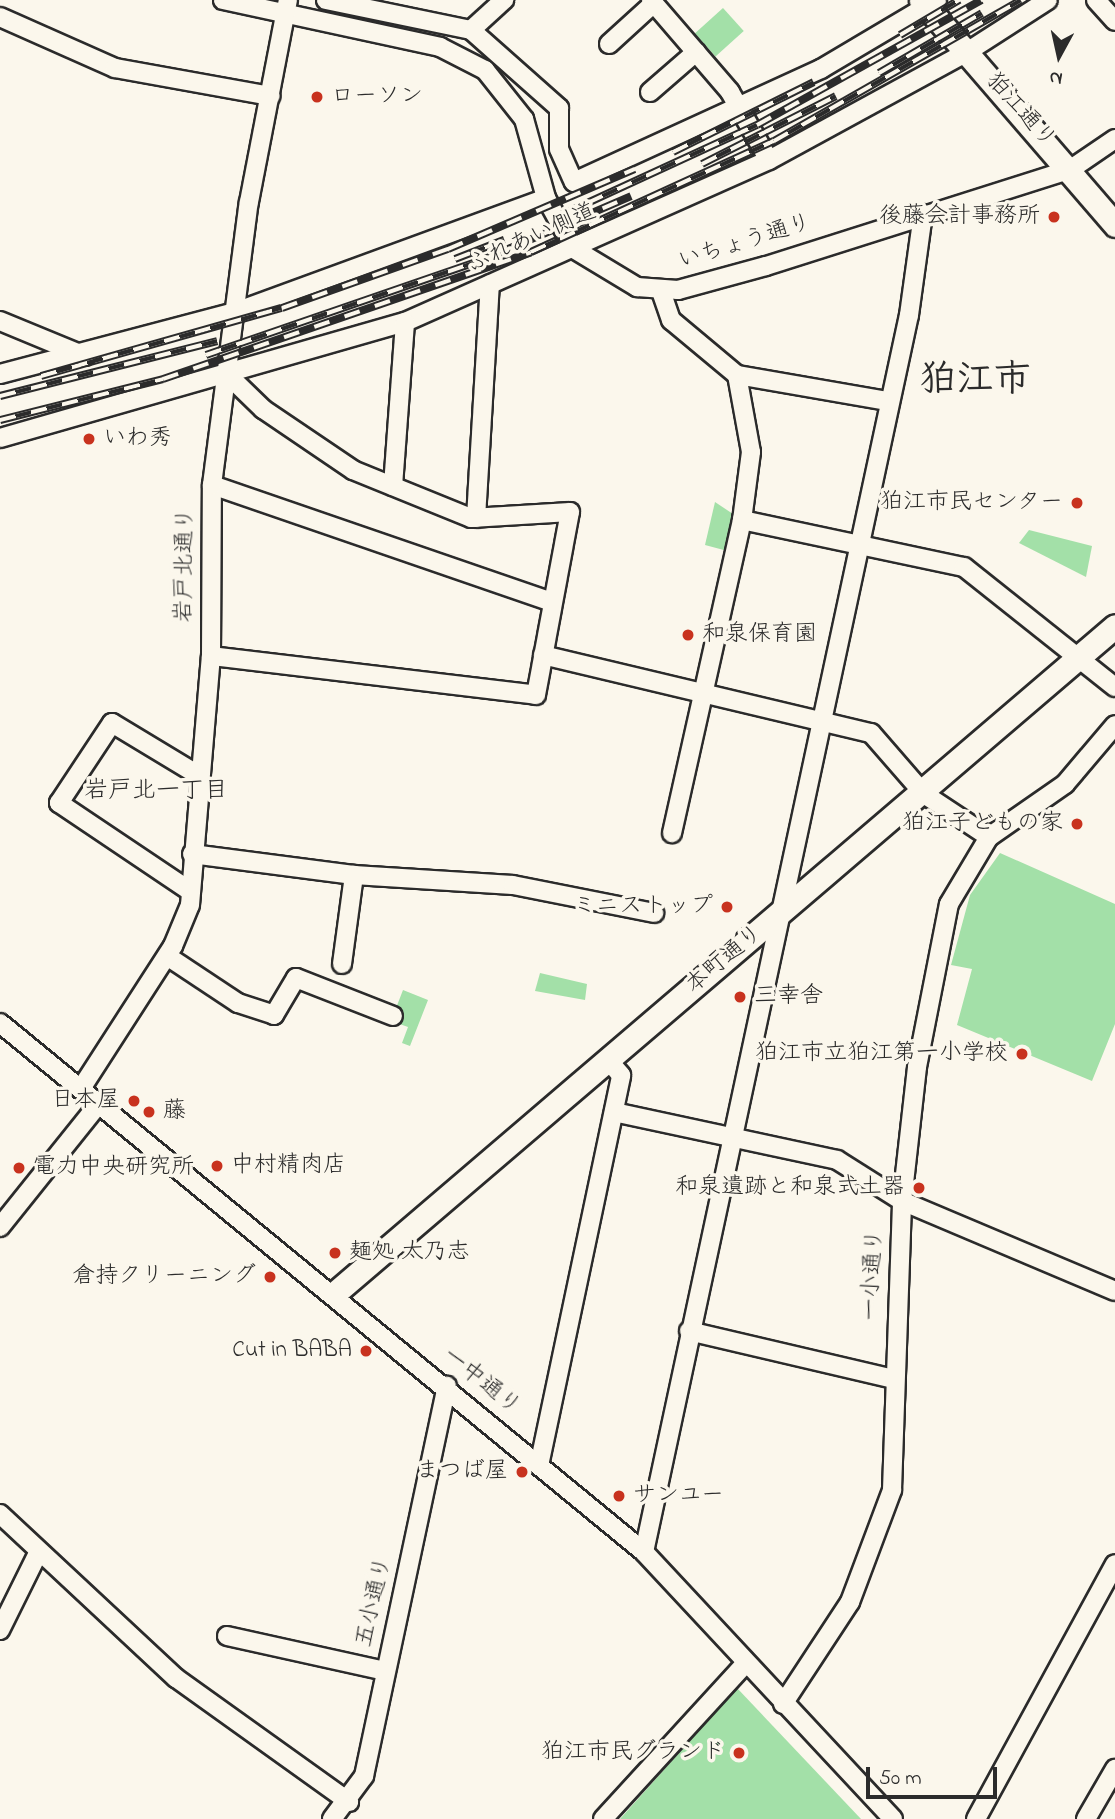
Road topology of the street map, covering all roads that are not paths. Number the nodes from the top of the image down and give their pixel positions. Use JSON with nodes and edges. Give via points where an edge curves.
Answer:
{"nodes":[{"id":1,"x":223,"y":0,"type":"edge"},
{"id":2,"x":326,"y":0,"type":"edge"},
{"id":3,"x":1048,"y":0,"type":"edge"},
{"id":4,"x":1096,"y":0,"type":"edge"},
{"id":5,"x":652,"y":1,"type":"edge"},
{"id":6,"x":497,"y":2,"type":"edge"},
{"id":7,"x":928,"y":2,"type":"edge"},
{"id":8,"x":287,"y":9,"type":"edge"},
{"id":9,"x":0,"y":17,"type":"edge"},
{"id":10,"x":1115,"y":20,"type":"edge"},
{"id":11,"x":471,"y":30,"type":"junction"},
{"id":12,"x":609,"y":44,"type":"dead end"},
{"id":13,"x":696,"y":52,"type":"junction"},
{"id":14,"x":967,"y":52,"type":"junction"},
{"id":15,"x":650,"y":92,"type":"dead end"},
{"id":16,"x":271,"y":96,"type":"junction"},
{"id":17,"x":738,"y":107,"type":"junction"},
{"id":18,"x":1115,"y":139,"type":"edge"},
{"id":19,"x":769,"y":160,"type":"junction"},
{"id":20,"x":1071,"y":169,"type":"junction"},
{"id":21,"x":546,"y":198,"type":"junction"},
{"id":22,"x":923,"y":214,"type":"junction"},
{"id":23,"x":1115,"y":225,"type":"edge"},
{"id":24,"x":574,"y":249,"type":"junction"},
{"id":25,"x":490,"y":284,"type":"junction"},
{"id":26,"x":661,"y":291,"type":"junction"},
{"id":27,"x":235,"y":312,"type":"junction"},
{"id":28,"x":0,"y":321,"type":"edge"},
{"id":29,"x":405,"y":322,"type":"junction"},
{"id":30,"x":85,"y":356,"type":"junction"},
{"id":31,"x":0,"y":374,"type":"edge"},
{"id":32,"x":737,"y":375,"type":"junction"},
{"id":33,"x":230,"y":377,"type":"junction"},
{"id":34,"x":888,"y":401,"type":"junction"},
{"id":35,"x":0,"y":438,"type":"edge"},
{"id":36,"x":212,"y":485,"type":"junction"},
{"id":37,"x":393,"y":486,"type":"junction"},
{"id":38,"x":476,"y":518,"type":"junction"},
{"id":39,"x":742,"y":520,"type":"junction"},
{"id":40,"x":859,"y":546,"type":"junction"},
{"id":41,"x":551,"y":602,"type":"junction"},
{"id":42,"x":1115,"y":626,"type":"edge"},
{"id":43,"x":542,"y":655,"type":"junction"},
{"id":44,"x":211,"y":656,"type":"junction"},
{"id":45,"x":1079,"y":657,"type":"junction"},
{"id":46,"x":1115,"y":687,"type":"edge"},
{"id":47,"x":702,"y":694,"type":"junction"},
{"id":48,"x":822,"y":717,"type":"junction"},
{"id":49,"x":1115,"y":725,"type":"edge"},
{"id":50,"x":200,"y":776,"type":"junction"},
{"id":51,"x":924,"y":794,"type":"junction"},
{"id":52,"x":672,"y":833,"type":"dead end"},
{"id":53,"x":989,"y":837,"type":"junction"},
{"id":54,"x":192,"y":853,"type":"junction"},
{"id":55,"x":354,"y":874,"type":"junction"},
{"id":56,"x":190,"y":891,"type":"junction"},
{"id":57,"x":654,"y":913,"type":"dead end"},
{"id":58,"x":776,"y":917,"type":"junction"},
{"id":59,"x":167,"y":956,"type":"junction"},
{"id":60,"x":342,"y":964,"type":"dead end"},
{"id":61,"x":393,"y":1016,"type":"dead end"},
{"id":62,"x":0,"y":1023,"type":"edge"},
{"id":63,"x":607,"y":1059,"type":"junction"},
{"id":64,"x":82,"y":1087,"type":"junction"},
{"id":65,"x":100,"y":1102,"type":"junction"},
{"id":66,"x":614,"y":1112,"type":"junction"},
{"id":67,"x":733,"y":1136,"type":"junction"},
{"id":68,"x":902,"y":1201,"type":"junction"},
{"id":69,"x":0,"y":1227,"type":"edge"},
{"id":70,"x":1115,"y":1291,"type":"edge"},
{"id":71,"x":335,"y":1293,"type":"junction"},
{"id":72,"x":689,"y":1331,"type":"junction"},
{"id":73,"x":893,"y":1379,"type":"junction"},
{"id":74,"x":447,"y":1386,"type":"junction"},
{"id":75,"x":540,"y":1461,"type":"junction"},
{"id":76,"x":0,"y":1514,"type":"edge"},
{"id":77,"x":644,"y":1552,"type":"junction"},
{"id":78,"x":37,"y":1555,"type":"junction"},
{"id":79,"x":1115,"y":1564,"type":"edge"},
{"id":80,"x":0,"y":1629,"type":"edge"},
{"id":81,"x":226,"y":1636,"type":"dead end"},
{"id":82,"x":745,"y":1664,"type":"junction"},
{"id":83,"x":385,"y":1671,"type":"junction"},
{"id":84,"x":783,"y":1704,"type":"junction"},
{"id":85,"x":1115,"y":1769,"type":"edge"},
{"id":86,"x":349,"y":1802,"type":"junction"},
{"id":87,"x":332,"y":1819,"type":"edge"},
{"id":88,"x":603,"y":1819,"type":"edge"},
{"id":89,"x":893,"y":1819,"type":"edge"},
{"id":90,"x":976,"y":1819,"type":"edge"},
{"id":91,"x":1086,"y":1819,"type":"edge"}],
"edges":[{"from":1,"to":8,"type":"street","name":"いちょう通り"},
{"from":2,"to":11,"type":"street"},
{"from":3,"to":14,"type":"street","name":"ふれあい側道"},
{"from":4,"to":10,"type":"street"},
{"from":5,"to":12,"type":"street"},
{"from":5,"to":13,"type":"street"},
{"from":6,"to":11,"type":"street"},
{"from":7,"to":14,"type":"main road","name":"狛江通り"},
{"from":7,"to":17,"type":"street","via":[[839,59]]},
{"from":8,"to":16,"type":"street","name":"岩戸北通り"},
{"from":8,"to":21,"type":"street","name":"いちょう通り","via":[[440,47],[485,70],[524,119]]},
{"from":9,"to":16,"type":"street","via":[[126,71]]},
{"from":11,"to":17,"type":"street","via":[[559,108],[559,149],[574,182]]},
{"from":13,"to":15,"type":"street"},
{"from":13,"to":17,"type":"street"},
{"from":14,"to":19,"type":"street","name":"ふれあい側道"},
{"from":14,"to":20,"type":"main road","name":"狛江通り"},
{"from":16,"to":27,"type":"street","name":"岩戸北通り"},
{"from":17,"to":19,"type":"street"},
{"from":18,"to":20,"type":"street","name":"いちょう通り"},
{"from":19,"to":24,"type":"street","name":"ふれあい側道"},
{"from":20,"to":22,"type":"street","name":"いちょう通り"},
{"from":20,"to":23,"type":"main road","name":"狛江通り"},
{"from":21,"to":24,"type":"street","name":"いちょう通り"},
{"from":21,"to":27,"type":"street","name":"ふれあい側道"},
{"from":22,"to":26,"type":"street","name":"いちょう通り","via":[[720,279]]},
{"from":22,"to":34,"type":"street"},
{"from":24,"to":25,"type":"street","name":"ふれあい側道"},
{"from":24,"to":26,"type":"street","name":"いちょう通り","via":[[625,283]]},
{"from":25,"to":29,"type":"street","name":"ふれあい側道"},
{"from":25,"to":38,"type":"street"},
{"from":26,"to":32,"type":"street","via":[[670,320]]},
{"from":27,"to":30,"type":"street","name":"ふれあい側道"},
{"from":27,"to":33,"type":"street","name":"岩戸北通り"},
{"from":28,"to":30,"type":"street"},
{"from":29,"to":33,"type":"street","name":"ふれあい側道"},
{"from":29,"to":37,"type":"street"},
{"from":30,"to":31,"type":"street","name":"ふれあい側道"},
{"from":32,"to":34,"type":"street"},
{"from":32,"to":39,"type":"street","via":[[751,452]]},
{"from":33,"to":35,"type":"street","name":"ふれあい側道"},
{"from":33,"to":36,"type":"street","name":"岩戸北通り"},
{"from":33,"to":37,"type":"street","via":[[286,425],[353,470]]},
{"from":34,"to":40,"type":"street"},
{"from":36,"to":41,"type":"street"},
{"from":36,"to":44,"type":"street","name":"岩戸北通り"},
{"from":37,"to":38,"type":"street"},
{"from":38,"to":41,"type":"street","via":[[570,512]]},
{"from":39,"to":40,"type":"street"},
{"from":39,"to":47,"type":"street"},
{"from":40,"to":45,"type":"street","via":[[964,568]]},
{"from":40,"to":48,"type":"street"},
{"from":41,"to":43,"type":"street"},
{"from":42,"to":45,"type":"main road","name":"本町通り"},
{"from":43,"to":44,"type":"street","via":[[536,695]]},
{"from":43,"to":47,"type":"street"},
{"from":44,"to":50,"type":"street","name":"岩戸北通り"},
{"from":45,"to":46,"type":"street"},
{"from":45,"to":51,"type":"main road","name":"本町通り"},
{"from":47,"to":48,"type":"street"},
{"from":47,"to":52,"type":"street"},
{"from":48,"to":51,"type":"street","via":[[871,733]]},
{"from":48,"to":58,"type":"street"},
{"from":49,"to":53,"type":"street","name":"一小通り","via":[[1065,783]]},
{"from":50,"to":54,"type":"street","name":"岩戸北通り"},
{"from":50,"to":56,"type":"street","via":[[112,723],[60,803]]},
{"from":51,"to":53,"type":"street"},
{"from":51,"to":58,"type":"main road","name":"本町通り"},
{"from":53,"to":68,"type":"street","name":"一小通り","via":[[950,904],[917,1067]]},
{"from":54,"to":55,"type":"street"},
{"from":54,"to":56,"type":"street","name":"岩戸北通り"},
{"from":55,"to":57,"type":"street","via":[[513,885]]},
{"from":55,"to":60,"type":"street"},
{"from":56,"to":59,"type":"street","name":"岩戸北通り"},
{"from":58,"to":63,"type":"main road","name":"本町通り"},
{"from":58,"to":67,"type":"street"},
{"from":59,"to":61,"type":"street","via":[[238,1003],[274,1015],[296,978],[339,990]]},
{"from":59,"to":64,"type":"street","name":"岩戸北通り"},
{"from":62,"to":64,"type":"street","name":"一中通り"},
{"from":63,"to":66,"type":"street","via":[[621,1075]]},
{"from":63,"to":71,"type":"main road","name":"本町通り"},
{"from":64,"to":65,"type":"street","name":"一中通り"},
{"from":65,"to":69,"type":"street"},
{"from":65,"to":71,"type":"street","name":"一中通り"},
{"from":66,"to":67,"type":"street"},
{"from":66,"to":75,"type":"street"},
{"from":67,"to":68,"type":"street","via":[[837,1160]]},
{"from":67,"to":72,"type":"street"},
{"from":68,"to":70,"type":"street"},
{"from":68,"to":73,"type":"street","name":"一小通り"},
{"from":71,"to":74,"type":"street","name":"一中通り"},
{"from":72,"to":73,"type":"street"},
{"from":72,"to":77,"type":"street"},
{"from":73,"to":84,"type":"street","name":"一小通り","via":[[892,1490],[850,1602]]},
{"from":74,"to":75,"type":"street","name":"一中通り"},
{"from":74,"to":83,"type":"street","name":"五小通り"},
{"from":75,"to":77,"type":"street","name":"一中通り"},
{"from":76,"to":78,"type":"street"},
{"from":77,"to":82,"type":"street","name":"一中通り"},
{"from":78,"to":80,"type":"street"},
{"from":78,"to":86,"type":"street","via":[[99,1603],[176,1678]]},
{"from":79,"to":90,"type":"street"},
{"from":81,"to":83,"type":"street"},
{"from":82,"to":84,"type":"street","name":"一中通り"},
{"from":82,"to":88,"type":"street"},
{"from":83,"to":86,"type":"street","name":"五小通り","via":[[364,1776]]},
{"from":84,"to":89,"type":"street","name":"一中通り"},
{"from":85,"to":91,"type":"street"},
{"from":86,"to":87,"type":"street","name":"五小通り"}]}
